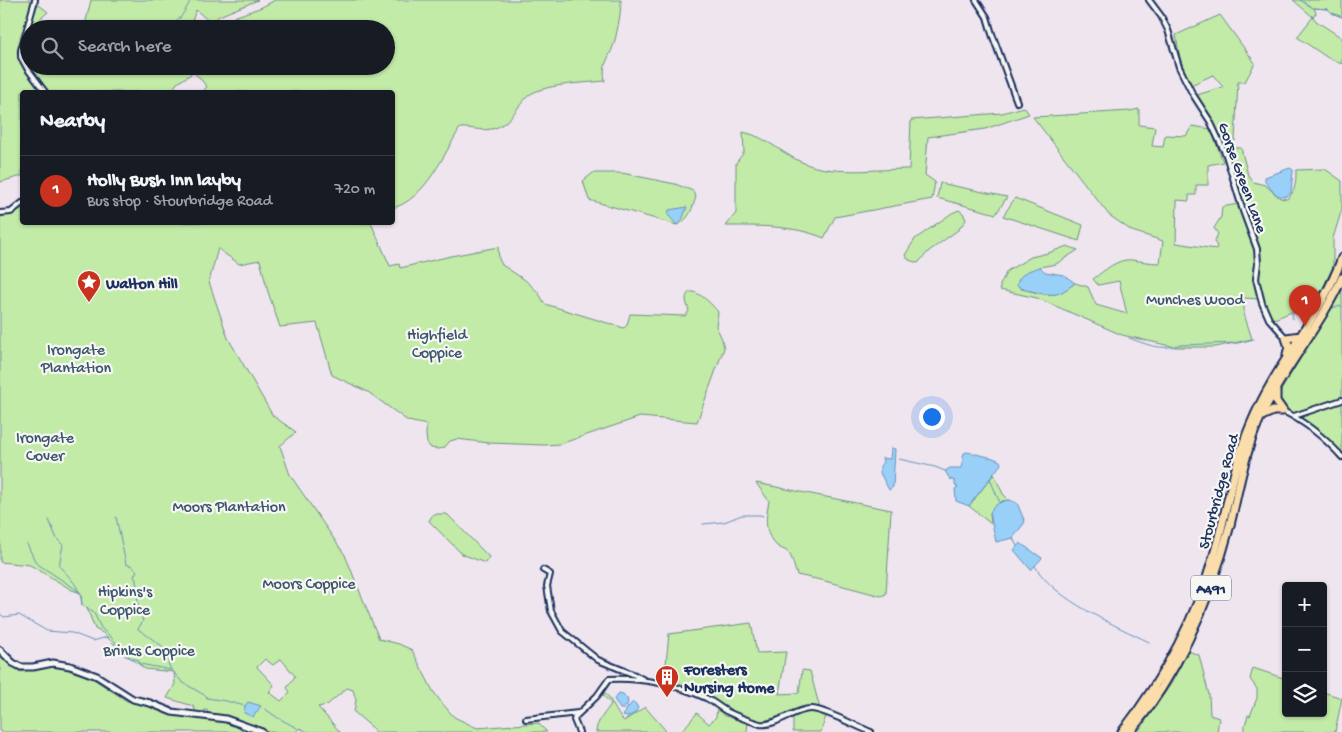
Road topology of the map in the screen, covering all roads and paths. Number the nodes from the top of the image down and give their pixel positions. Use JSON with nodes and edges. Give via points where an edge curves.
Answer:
{"nodes":[{"id":1,"x":34,"y":0,"type":"edge"},
{"id":2,"x":976,"y":0,"type":"edge"},
{"id":3,"x":1149,"y":0,"type":"edge"},
{"id":4,"x":29,"y":20,"type":"edge"},
{"id":5,"x":33,"y":75,"type":"edge"},
{"id":6,"x":44,"y":90,"type":"edge"},
{"id":7,"x":1017,"y":102,"type":"dead end"},
{"id":8,"x":20,"y":205,"type":"edge"},
{"id":9,"x":0,"y":213,"type":"edge"},
{"id":10,"x":1342,"y":258,"type":"edge"},
{"id":11,"x":1342,"y":278,"type":"edge"},
{"id":12,"x":1301,"y":336,"type":"junction"},
{"id":13,"x":1286,"y":338,"type":"junction"},
{"id":14,"x":1286,"y":359,"type":"junction"},
{"id":15,"x":1276,"y":386,"type":"junction"},
{"id":16,"x":1342,"y":400,"type":"edge"},
{"id":17,"x":1283,"y":411,"type":"junction"},
{"id":18,"x":1261,"y":416,"type":"junction"},
{"id":19,"x":1294,"y":416,"type":"junction"},
{"id":20,"x":1342,"y":457,"type":"edge"},
{"id":21,"x":543,"y":570,"type":"dead end"},
{"id":22,"x":0,"y":650,"type":"edge"},
{"id":23,"x":644,"y":680,"type":"junction"},
{"id":24,"x":580,"y":713,"type":"junction"},
{"id":25,"x":526,"y":719,"type":"dead end"},
{"id":26,"x":262,"y":732,"type":"edge"},
{"id":27,"x":579,"y":732,"type":"edge"},
{"id":28,"x":869,"y":732,"type":"edge"},
{"id":29,"x":1122,"y":732,"type":"edge"},
{"id":30,"x":1130,"y":732,"type":"edge"}],
"edges":[{"from":1,"to":4,"type":"street"},
{"from":2,"to":7,"type":"street","via":[[987,17]]},
{"from":3,"to":13,"type":"street","name":"Gorse Green Lane","via":[[1168,30],[1179,67],[1226,155],[1257,249],[1256,280],[1262,302],[1269,319]]},
{"from":5,"to":6,"type":"street"},
{"from":8,"to":9,"type":"street","via":[[11,212]]},
{"from":10,"to":12,"type":"highway","name":"Stourbridge Road","number":"A491"},
{"from":11,"to":15,"type":"highway","name":"Stourbridge Road","number":"A491"},
{"from":12,"to":13,"type":"highway"},
{"from":12,"to":14,"type":"highway","name":"Stourbridge Road","number":"A491"},
{"from":13,"to":14,"type":"highway","via":[[1289,347]]},
{"from":14,"to":29,"type":"highway","name":"Stourbridge Road","number":"A491","via":[[1264,394],[1244,440],[1214,557],[1178,646]]},
{"from":15,"to":17,"type":"highway","via":[[1276,401]]},
{"from":15,"to":18,"type":"highway","name":"Stourbridge Road","number":"A491"},
{"from":16,"to":19,"type":"street"},
{"from":17,"to":18,"type":"highway"},
{"from":17,"to":19,"type":"street"},
{"from":18,"to":30,"type":"highway","name":"Stourbridge Road","number":"A491","via":[[1248,448],[1230,524],[1204,608],[1169,678]]},
{"from":19,"to":20,"type":"street"},
{"from":21,"to":23,"type":"street","via":[[550,574],[547,586],[551,611],[562,631],[598,660]]},
{"from":22,"to":26,"type":"street","via":[[21,667],[53,663],[70,666],[96,676],[132,698],[172,712],[226,719]]},
{"from":23,"to":24,"type":"street","via":[[609,679]]},
{"from":23,"to":28,"type":"street","via":[[698,694],[735,716],[762,724],[811,708]]},
{"from":24,"to":25,"type":"street"},
{"from":24,"to":27,"type":"street","via":[[574,720]]}]}
